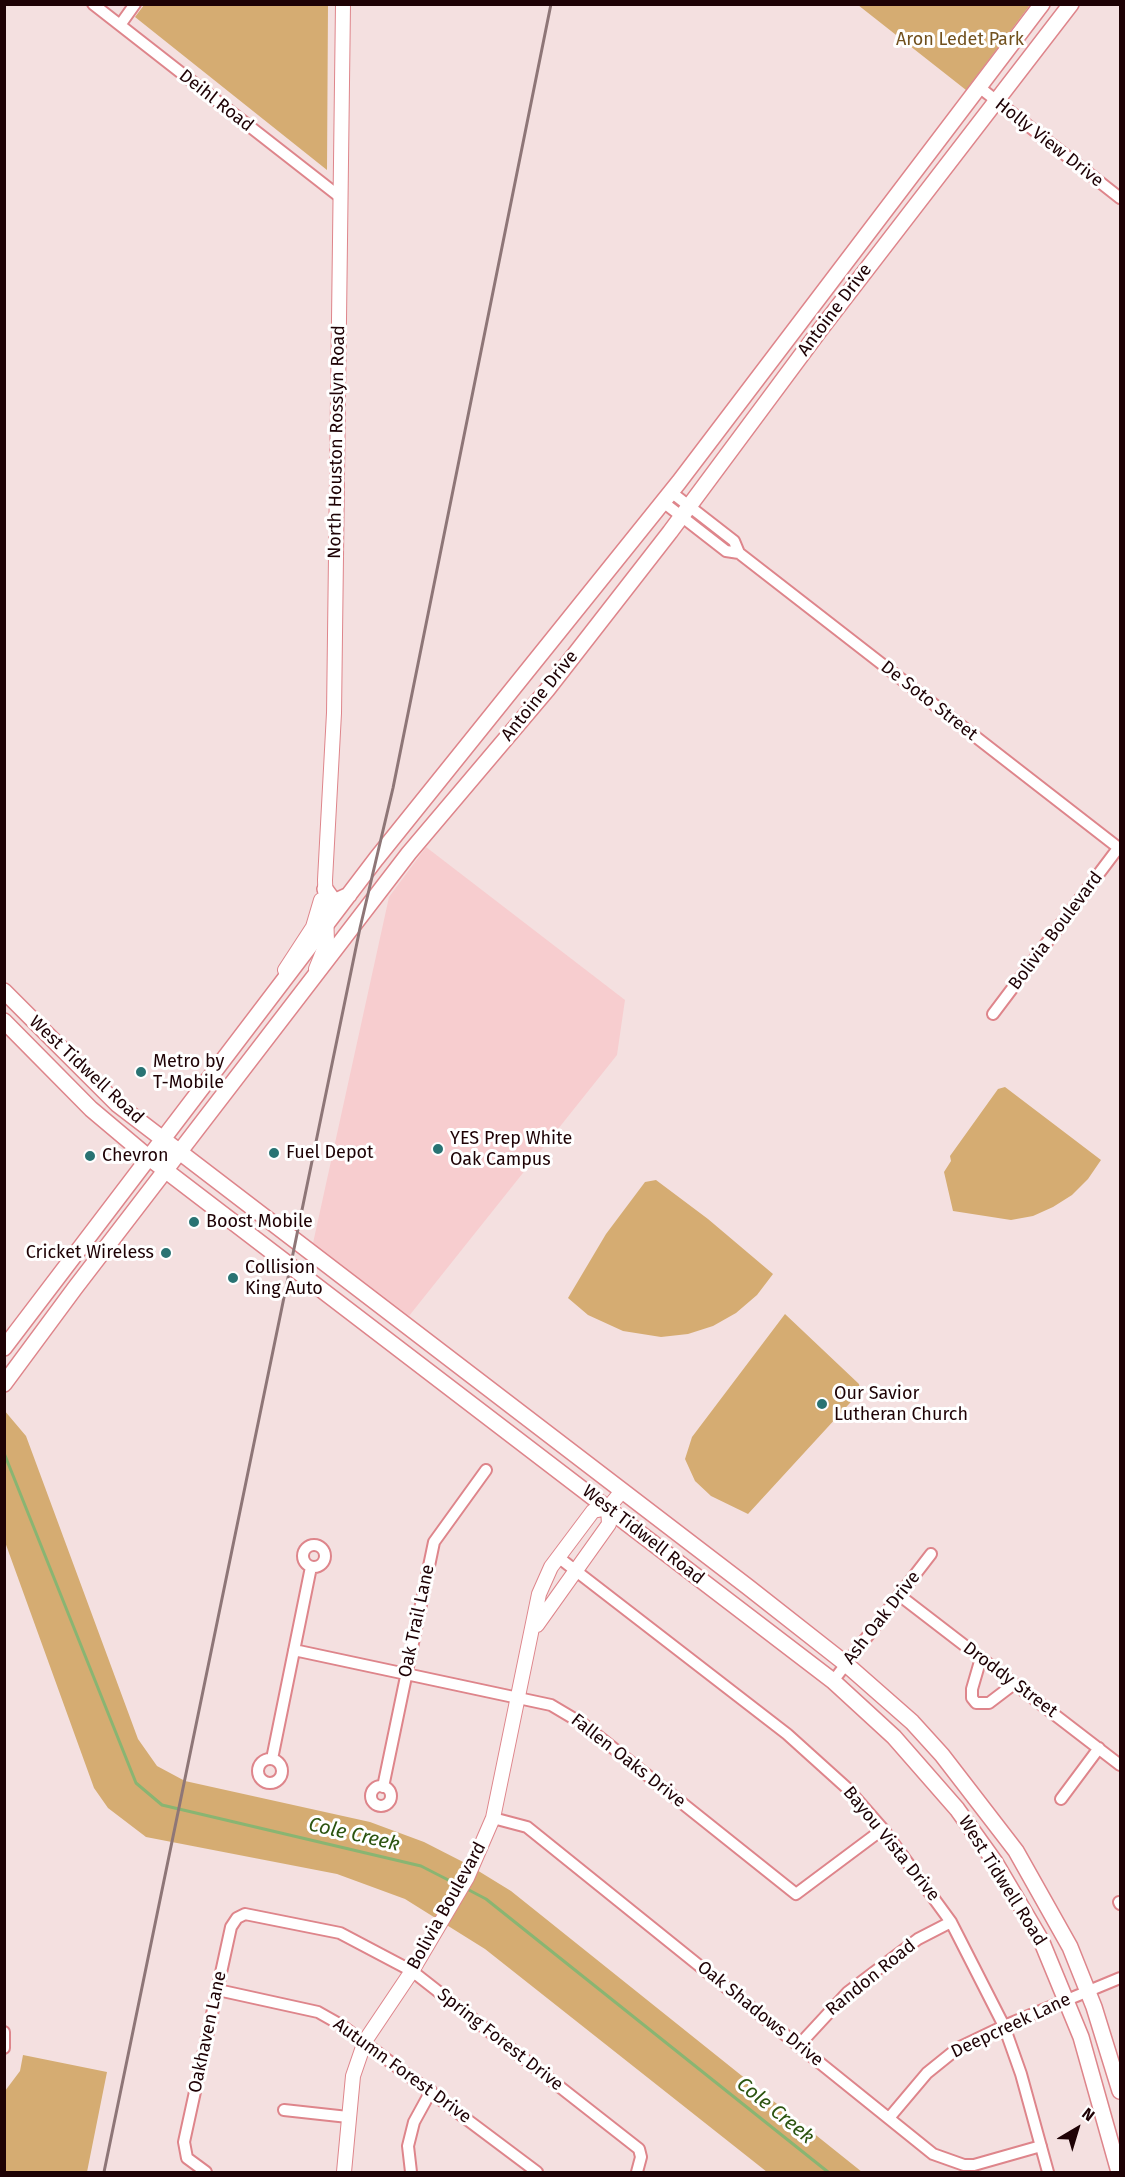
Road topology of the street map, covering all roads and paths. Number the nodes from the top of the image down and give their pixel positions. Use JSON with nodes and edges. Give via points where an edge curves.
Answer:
{"nodes":[{"id":1,"x":93,"y":4,"type":"edge"},
{"id":2,"x":135,"y":4,"type":"edge"},
{"id":3,"x":343,"y":4,"type":"edge"},
{"id":4,"x":1042,"y":4,"type":"edge"},
{"id":5,"x":1071,"y":4,"type":"edge"},
{"id":6,"x":120,"y":25,"type":"junction"},
{"id":7,"x":979,"y":87,"type":"junction"},
{"id":8,"x":997,"y":102,"type":"junction"},
{"id":9,"x":340,"y":197,"type":"junction"},
{"id":10,"x":1120,"y":198,"type":"edge"},
{"id":11,"x":667,"y":497,"type":"junction"},
{"id":12,"x":686,"y":511,"type":"junction"},
{"id":13,"x":1120,"y":848,"type":"edge"},
{"id":14,"x":325,"y":884,"type":"junction"},
{"id":15,"x":349,"y":895,"type":"junction"},
{"id":16,"x":326,"y":925,"type":"junction"},
{"id":17,"x":4,"y":991,"type":"edge"},
{"id":18,"x":273,"y":993,"type":"junction"},
{"id":19,"x":305,"y":993,"type":"junction"},
{"id":20,"x":993,"y":1014,"type":"dead end"},
{"id":21,"x":253,"y":1019,"type":"junction"},
{"id":22,"x":4,"y":1022,"type":"edge"},
{"id":23,"x":271,"y":1035,"type":"junction"},
{"id":24,"x":163,"y":1140,"type":"junction"},
{"id":25,"x":179,"y":1153,"type":"junction"},
{"id":26,"x":148,"y":1157,"type":"junction"},
{"id":27,"x":165,"y":1171,"type":"junction"},
{"id":28,"x":275,"y":1226,"type":"junction"},
{"id":29,"x":262,"y":1244,"type":"junction"},
{"id":30,"x":394,"y":1316,"type":"junction"},
{"id":31,"x":381,"y":1333,"type":"junction"},
{"id":32,"x":4,"y":1347,"type":"edge"},
{"id":33,"x":4,"y":1384,"type":"edge"},
{"id":34,"x":497,"y":1395,"type":"junction"},
{"id":35,"x":484,"y":1413,"type":"junction"},
{"id":36,"x":486,"y":1470,"type":"dead end"},
{"id":37,"x":622,"y":1491,"type":"junction"},
{"id":38,"x":608,"y":1508,"type":"junction"},
{"id":39,"x":931,"y":1554,"type":"dead end"},
{"id":40,"x":558,"y":1557,"type":"junction"},
{"id":41,"x":311,"y":1567,"type":"dead end"},
{"id":42,"x":575,"y":1570,"type":"junction"},
{"id":43,"x":748,"y":1587,"type":"junction"},
{"id":44,"x":899,"y":1595,"type":"junction"},
{"id":45,"x":734,"y":1604,"type":"junction"},
{"id":46,"x":534,"y":1630,"type":"junction"},
{"id":47,"x":294,"y":1650,"type":"junction"},
{"id":48,"x":981,"y":1658,"type":"junction"},
{"id":49,"x":846,"y":1664,"type":"junction"},
{"id":50,"x":405,"y":1674,"type":"junction"},
{"id":51,"x":833,"y":1681,"type":"junction"},
{"id":52,"x":1014,"y":1684,"type":"junction"},
{"id":53,"x":519,"y":1697,"type":"junction"},
{"id":54,"x":1099,"y":1748,"type":"junction"},
{"id":55,"x":272,"y":1759,"type":"dead end"},
{"id":56,"x":1120,"y":1765,"type":"edge"},
{"id":57,"x":383,"y":1787,"type":"dead end"},
{"id":58,"x":974,"y":1795,"type":"junction"},
{"id":59,"x":1061,"y":1799,"type":"dead end"},
{"id":60,"x":957,"y":1809,"type":"junction"},
{"id":61,"x":494,"y":1818,"type":"junction"},
{"id":62,"x":883,"y":1829,"type":"junction"},
{"id":63,"x":262,"y":1916,"type":"joint"},
{"id":64,"x":951,"y":1922,"type":"junction"},
{"id":65,"x":412,"y":1971,"type":"junction"},
{"id":66,"x":1120,"y":1978,"type":"edge"},
{"id":67,"x":218,"y":1990,"type":"junction"},
{"id":68,"x":1088,"y":1992,"type":"junction"},
{"id":69,"x":1066,"y":2000,"type":"junction"},
{"id":70,"x":1004,"y":2026,"type":"junction"},
{"id":71,"x":4,"y":2032,"type":"edge"},
{"id":72,"x":365,"y":2041,"type":"junction"},
{"id":73,"x":799,"y":2045,"type":"junction"},
{"id":74,"x":4,"y":2048,"type":"edge"},
{"id":75,"x":431,"y":2091,"type":"junction"},
{"id":76,"x":1120,"y":2091,"type":"edge"},
{"id":77,"x":284,"y":2110,"type":"dead end"},
{"id":78,"x":348,"y":2117,"type":"junction"},
{"id":79,"x":889,"y":2118,"type":"junction"},
{"id":80,"x":1115,"y":2139,"type":"edge"},
{"id":81,"x":1041,"y":2146,"type":"junction"},
{"id":82,"x":202,"y":2170,"type":"edge"},
{"id":83,"x":344,"y":2172,"type":"edge"},
{"id":84,"x":411,"y":2172,"type":"edge"},
{"id":85,"x":537,"y":2172,"type":"edge"},
{"id":86,"x":637,"y":2172,"type":"edge"},
{"id":87,"x":1048,"y":2172,"type":"edge"},
{"id":88,"x":1119,"y":2172,"type":"edge"}],
"edges":[{"from":1,"to":6,"type":"street","name":"Deihl Road"},
{"from":2,"to":6,"type":"street"},
{"from":3,"to":9,"type":"street","name":"North Houston Rosslyn Road"},
{"from":4,"to":7,"type":"main road","name":"Antoine Drive"},
{"from":5,"to":8,"type":"main road","name":"Antoine Drive"},
{"from":6,"to":9,"type":"street","name":"Deihl Road"},
{"from":7,"to":8,"type":"street","name":"Holly View Drive"},
{"from":7,"to":11,"type":"main road","name":"Antoine Drive"},
{"from":8,"to":10,"type":"street","name":"Holly View Drive"},
{"from":8,"to":12,"type":"main road","name":"Antoine Drive"},
{"from":9,"to":14,"type":"street","name":"North Houston Rosslyn Road","via":[[336,668]]},
{"from":11,"to":12,"type":"street","name":"De Soto Street"},
{"from":11,"to":15,"type":"main road","name":"Antoine Drive"},
{"from":12,"to":13,"type":"street","name":"De Soto Street","via":[[726,551],[739,553]]},
{"from":12,"to":19,"type":"main road","name":"Antoine Drive","via":[[547,690],[409,854]]},
{"from":13,"to":20,"type":"street","name":"Bolivia Boulevard"},
{"from":14,"to":15,"type":"main road","via":[[333,900]]},
{"from":14,"to":16,"type":"street","name":"North Houston Rosslyn Road"},
{"from":14,"to":18,"type":"street","name":"North Houston Rosslyn Road","via":[[313,927]]},
{"from":15,"to":16,"type":"main road","name":"Antoine Drive"},
{"from":16,"to":18,"type":"main road","name":"Antoine Drive"},
{"from":16,"to":19,"type":"street","name":"North Houston Rosslyn Road","via":[[327,942]]},
{"from":17,"to":24,"type":"main road","name":"West Tidwell Road","via":[[117,1104]]},
{"from":18,"to":21,"type":"main road","name":"Antoine Drive"},
{"from":19,"to":23,"type":"main road","name":"Antoine Drive"},
{"from":21,"to":23,"type":"main road"},
{"from":21,"to":24,"type":"main road","name":"Antoine Drive"},
{"from":22,"to":26,"type":"main road","name":"West Tidwell Road","via":[[91,1108]]},
{"from":23,"to":25,"type":"main road","name":"Antoine Drive"},
{"from":24,"to":25,"type":"main road","name":"West Tidwell Road"},
{"from":24,"to":26,"type":"main road","name":"Antoine Drive"},
{"from":25,"to":27,"type":"main road","name":"Antoine Drive"},
{"from":25,"to":28,"type":"main road","name":"West Tidwell Road"},
{"from":26,"to":27,"type":"main road","name":"West Tidwell Road"},
{"from":26,"to":32,"type":"main road","name":"Antoine Drive"},
{"from":27,"to":29,"type":"main road","name":"West Tidwell Road"},
{"from":27,"to":33,"type":"main road","name":"Antoine Drive"},
{"from":28,"to":29,"type":"main road"},
{"from":28,"to":30,"type":"main road","name":"West Tidwell Road"},
{"from":29,"to":31,"type":"main road","name":"West Tidwell Road"},
{"from":30,"to":31,"type":"main road"},
{"from":30,"to":34,"type":"main road","name":"West Tidwell Road"},
{"from":31,"to":35,"type":"main road","name":"West Tidwell Road"},
{"from":34,"to":35,"type":"main road"},
{"from":34,"to":37,"type":"main road","name":"West Tidwell Road"},
{"from":35,"to":38,"type":"main road","name":"West Tidwell Road"},
{"from":36,"to":50,"type":"street","name":"Oak Trail Lane","via":[[434,1542]]},
{"from":37,"to":38,"type":"street","name":"Bolivia Boulevard"},
{"from":37,"to":43,"type":"main road","name":"West Tidwell Road"},
{"from":38,"to":40,"type":"street","name":"Bolivia Boulevard","via":[[593,1511]]},
{"from":38,"to":42,"type":"street","name":"Bolivia Boulevard","via":[[609,1524]]},
{"from":38,"to":45,"type":"main road","name":"West Tidwell Road"},
{"from":39,"to":44,"type":"street","name":"Ash Oak Drive"},
{"from":40,"to":42,"type":"street","name":"Bayou Vista Drive"},
{"from":40,"to":46,"type":"street","name":"Bolivia Boulevard","via":[[540,1594]]},
{"from":41,"to":47,"type":"street"},
{"from":42,"to":46,"type":"street","name":"Bolivia Boulevard"},
{"from":42,"to":62,"type":"street","name":"Bayou Vista Drive","via":[[787,1734],[848,1789]]},
{"from":43,"to":45,"type":"main road"},
{"from":43,"to":49,"type":"main road","name":"West Tidwell Road"},
{"from":44,"to":48,"type":"street","name":"Droddy Street"},
{"from":44,"to":49,"type":"street","name":"Ash Oak Drive"},
{"from":45,"to":51,"type":"main road","name":"West Tidwell Road"},
{"from":46,"to":53,"type":"street","name":"Bolivia Boulevard"},
{"from":47,"to":50,"type":"street","name":"Fallen Oaks Drive"},
{"from":47,"to":55,"type":"street"},
{"from":48,"to":52,"type":"street","name":"Droddy Street"},
{"from":48,"to":52,"type":"street","via":[[972,1689],[976,1703],[988,1703]]},
{"from":49,"to":51,"type":"street","name":"Ash Oak Drive"},
{"from":49,"to":58,"type":"main road","name":"West Tidwell Road","via":[[912,1722]]},
{"from":50,"to":53,"type":"street","name":"Fallen Oaks Drive"},
{"from":50,"to":57,"type":"street","name":"Oak Trail Lane"},
{"from":51,"to":60,"type":"main road","name":"West Tidwell Road","via":[[894,1737]]},
{"from":52,"to":54,"type":"street","name":"Droddy Street"},
{"from":53,"to":61,"type":"street","name":"Bolivia Boulevard"},
{"from":53,"to":62,"type":"street","name":"Fallen Oaks Drive","via":[[551,1706],[583,1724],[796,1894]]},
{"from":54,"to":56,"type":"street","name":"Droddy Street"},
{"from":54,"to":59,"type":"street"},
{"from":58,"to":60,"type":"main road"},
{"from":58,"to":68,"type":"main road","name":"West Tidwell Road","via":[[1016,1851],[1070,1947]]},
{"from":60,"to":69,"type":"main road","name":"West Tidwell Road","via":[[995,1862],[1041,1940]]},
{"from":61,"to":65,"type":"street","name":"Bolivia Boulevard","via":[[467,1878]]},
{"from":61,"to":73,"type":"street","name":"Oak Shadows Drive","via":[[527,1827]]},
{"from":62,"to":64,"type":"street","name":"Bayou Vista Drive"},
{"from":63,"to":65,"type":"street","name":"Spring Forest Drive","via":[[340,1933]]},
{"from":63,"to":67,"type":"street","name":"Oakhaven Lane","via":[[245,1914],[231,1927]]},
{"from":64,"to":70,"type":"street","name":"Bayou Vista Drive"},
{"from":64,"to":73,"type":"street","name":"Randon Road","via":[[918,1940],[848,1992]]},
{"from":65,"to":72,"type":"street","name":"Bolivia Boulevard"},
{"from":65,"to":86,"type":"street","name":"Spring Forest Drive","via":[[639,2149]]},
{"from":66,"to":68,"type":"street","name":"Deepcreek Lane"},
{"from":67,"to":72,"type":"street","name":"Autumn Forest Drive","via":[[318,2013]]},
{"from":67,"to":82,"type":"street","name":"Oakhaven Lane","via":[[184,2142],[187,2158]]},
{"from":68,"to":69,"type":"street","name":"Deepcreek Lane"},
{"from":68,"to":76,"type":"main road","name":"West Tidwell Road"},
{"from":69,"to":70,"type":"street","name":"Deepcreek Lane"},
{"from":69,"to":80,"type":"main road","name":"West Tidwell Road"},
{"from":70,"to":79,"type":"street","name":"Deepcreek Lane","via":[[942,2059]]},
{"from":70,"to":81,"type":"street","name":"Bayou Vista Drive"},
{"from":71,"to":74,"type":"street"},
{"from":72,"to":75,"type":"street","name":"Autumn Forest Drive"},
{"from":72,"to":78,"type":"street","name":"Bolivia Boulevard","via":[[353,2076]]},
{"from":73,"to":79,"type":"street","name":"Oak Shadows Drive"},
{"from":75,"to":84,"type":"street","via":[[414,2122],[408,2146]]},
{"from":75,"to":85,"type":"street","name":"Autumn Forest Drive"},
{"from":77,"to":78,"type":"street"},
{"from":78,"to":83,"type":"street","name":"Bolivia Boulevard"},
{"from":79,"to":81,"type":"street","name":"Oak Shadows Drive","via":[[933,2154],[964,2165]]},
{"from":80,"to":88,"type":"main road","name":"West Tidwell Road"},
{"from":81,"to":87,"type":"street","name":"Bayou Vista Drive"}]}
